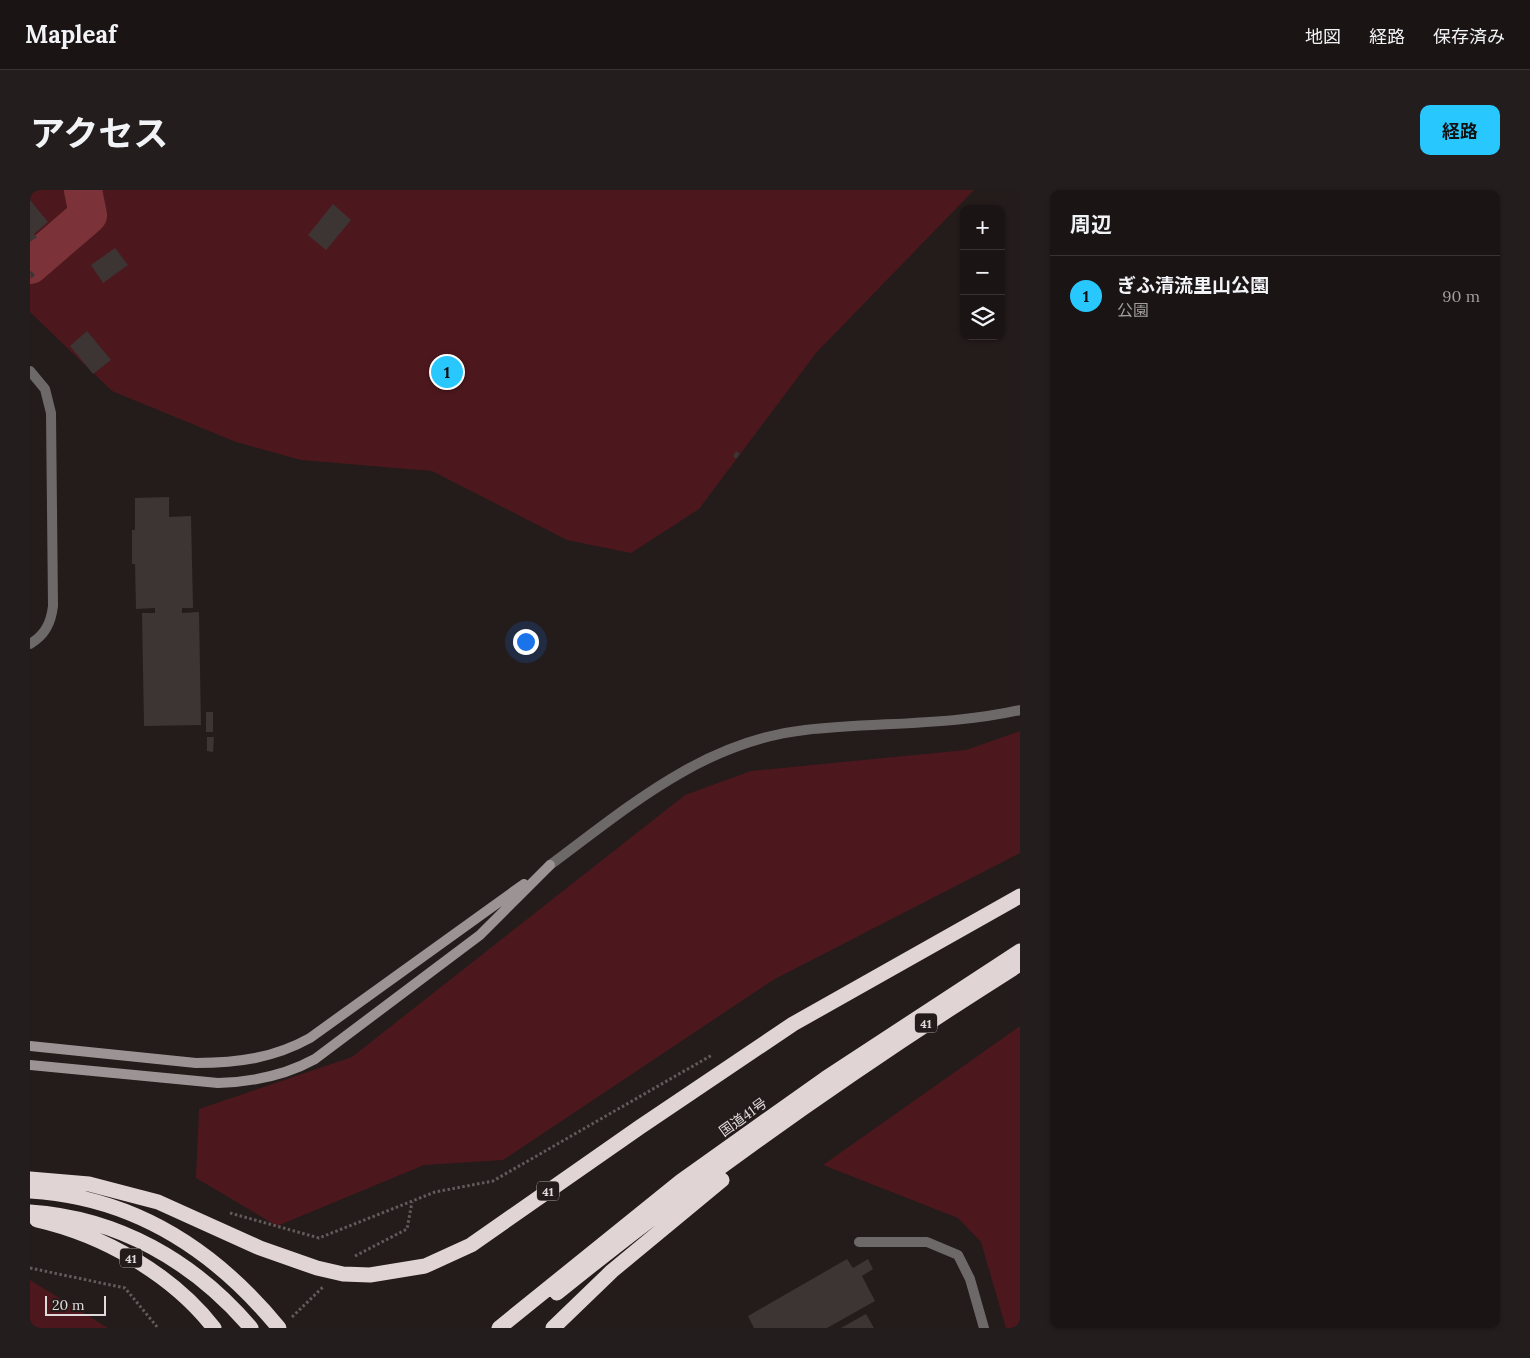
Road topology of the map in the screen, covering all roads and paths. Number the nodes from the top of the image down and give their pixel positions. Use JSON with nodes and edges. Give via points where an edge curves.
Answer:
{"nodes":[{"id":1,"x":30,"y":371,"type":"edge"},
{"id":2,"x":30,"y":644,"type":"edge"},
{"id":3,"x":1020,"y":710,"type":"edge"},
{"id":4,"x":550,"y":865,"type":"junction"},
{"id":5,"x":1020,"y":896,"type":"edge"},
{"id":6,"x":1020,"y":951,"type":"edge"},
{"id":7,"x":1020,"y":964,"type":"edge"},
{"id":8,"x":30,"y":1046,"type":"edge"},
{"id":9,"x":713,"y":1054,"type":"dead end"},
{"id":10,"x":30,"y":1065,"type":"edge"},
{"id":11,"x":834,"y":1086,"type":"junction"},
{"id":12,"x":30,"y":1179,"type":"edge"},
{"id":13,"x":30,"y":1191,"type":"edge"},
{"id":14,"x":412,"y":1201,"type":"junction"},
{"id":15,"x":30,"y":1212,"type":"edge"},
{"id":16,"x":228,"y":1213,"type":"dead end"},
{"id":17,"x":30,"y":1219,"type":"edge"},
{"id":18,"x":859,"y":1242,"type":"dead end"},
{"id":19,"x":353,"y":1258,"type":"dead end"},
{"id":20,"x":30,"y":1268,"type":"edge"},
{"id":21,"x":328,"y":1283,"type":"dead end"},
{"id":22,"x":284,"y":1324,"type":"edge"},
{"id":23,"x":158,"y":1328,"type":"edge"},
{"id":24,"x":214,"y":1328,"type":"edge"},
{"id":25,"x":251,"y":1328,"type":"edge"},
{"id":26,"x":499,"y":1328,"type":"edge"},
{"id":27,"x":514,"y":1328,"type":"edge"},
{"id":28,"x":553,"y":1328,"type":"edge"},
{"id":29,"x":984,"y":1328,"type":"edge"}],
"edges":[{"from":1,"to":2,"type":"street","via":[[45,389],[51,413],[53,606],[48,626]]},
{"from":3,"to":4,"type":"street","via":[[975,717],[803,730],[744,744],[688,767],[660,784]]},
{"from":4,"to":8,"type":"street","via":[[310,1038],[290,1049],[246,1061],[196,1063]]},
{"from":4,"to":10,"type":"street","via":[[480,935],[315,1059],[292,1071],[242,1083],[218,1083]]},
{"from":5,"to":12,"type":"highway","number":"41","via":[[793,1024],[471,1245],[425,1266],[370,1275],[343,1274],[260,1248],[158,1202],[90,1184]]},
{"from":6,"to":26,"type":"highway","name":"国道41号","number":"41","via":[[826,1078],[681,1181]]},
{"from":7,"to":11,"type":"highway","name":"国道41号","number":"41"},
{"from":9,"to":14,"type":"path","via":[[493,1181],[435,1192]]},
{"from":11,"to":27,"type":"highway","name":"国道41号","number":"41","via":[[643,1226]]},
{"from":11,"to":28,"type":"highway","number":"41","via":[[803,1119],[712,1187],[612,1271]]},
{"from":13,"to":22,"type":"highway","via":[[85,1199],[161,1226],[193,1246]]},
{"from":14,"to":16,"type":"path","via":[[319,1238]]},
{"from":14,"to":19,"type":"path","via":[[406,1229]]},
{"from":15,"to":25,"type":"highway","number":"41","via":[[102,1224],[152,1246],[200,1279]]},
{"from":17,"to":24,"type":"highway","number":"41","via":[[67,1228],[116,1249],[172,1286]]},
{"from":18,"to":29,"type":"street","via":[[927,1242],[958,1255],[970,1279]]},
{"from":20,"to":23,"type":"path","via":[[124,1288]]},
{"from":21,"to":22,"type":"path"}]}
